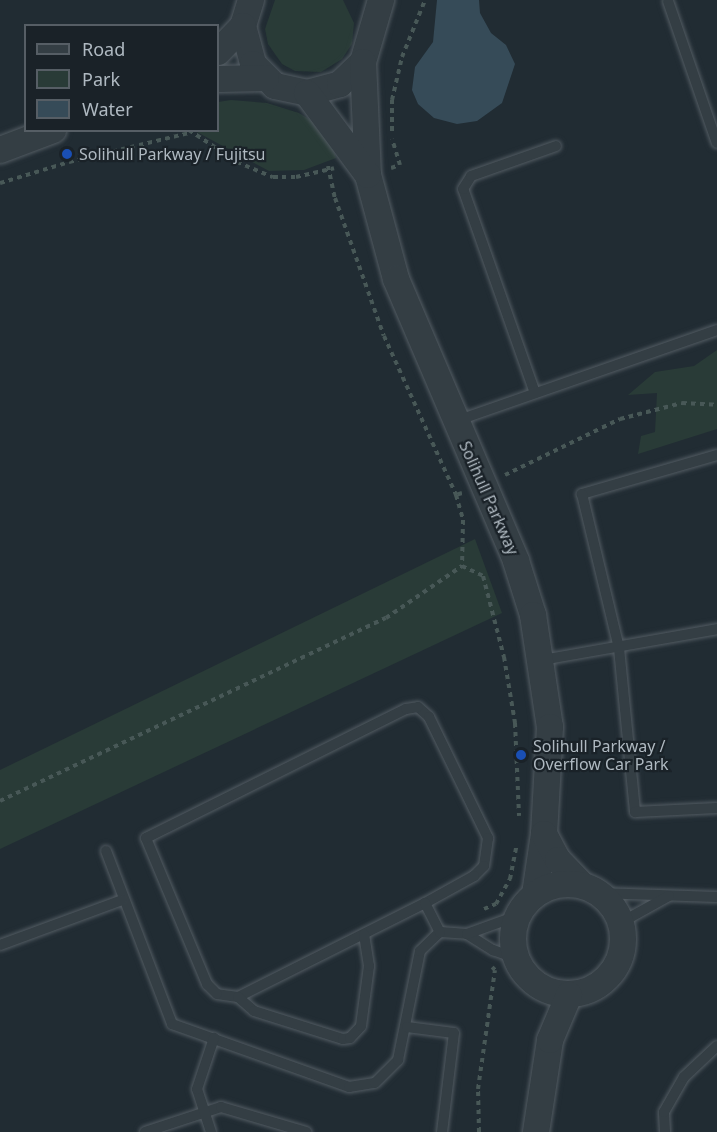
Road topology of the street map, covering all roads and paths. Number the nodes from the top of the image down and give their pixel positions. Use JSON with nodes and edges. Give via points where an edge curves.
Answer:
{"nodes":[{"id":1,"x":251,"y":0,"type":"edge"},
{"id":2,"x":364,"y":0,"type":"edge"},
{"id":3,"x":381,"y":0,"type":"edge"},
{"id":4,"x":424,"y":0,"type":"edge"},
{"id":5,"x":668,"y":1,"type":"edge"},
{"id":6,"x":243,"y":26,"type":"junction"},
{"id":7,"x":372,"y":28,"type":"junction"},
{"id":8,"x":219,"y":51,"type":"edge"},
{"id":9,"x":363,"y":62,"type":"junction"},
{"id":10,"x":266,"y":78,"type":"junction"},
{"id":11,"x":219,"y":79,"type":"edge"},
{"id":12,"x":307,"y":93,"type":"junction"},
{"id":13,"x":48,"y":132,"type":"edge"},
{"id":14,"x":189,"y":132,"type":"edge"},
{"id":15,"x":717,"y":143,"type":"edge"},
{"id":16,"x":556,"y":146,"type":"dead end"},
{"id":17,"x":0,"y":150,"type":"edge"},
{"id":18,"x":328,"y":166,"type":"junction"},
{"id":19,"x":368,"y":175,"type":"junction"},
{"id":20,"x":0,"y":183,"type":"edge"},
{"id":21,"x":717,"y":330,"type":"edge"},
{"id":22,"x":535,"y":393,"type":"junction"},
{"id":23,"x":717,"y":405,"type":"edge"},
{"id":24,"x":455,"y":421,"type":"junction"},
{"id":25,"x":717,"y":455,"type":"edge"},
{"id":26,"x":482,"y":485,"type":"junction"},
{"id":27,"x":456,"y":495,"type":"junction"},
{"id":28,"x":462,"y":566,"type":"junction"},
{"id":29,"x":717,"y":628,"type":"edge"},
{"id":30,"x":619,"y":648,"type":"junction"},
{"id":31,"x":542,"y":660,"type":"junction"},
{"id":32,"x":0,"y":801,"type":"edge"},
{"id":33,"x":717,"y":808,"type":"edge"},
{"id":34,"x":519,"y":819,"type":"dead end"},
{"id":35,"x":544,"y":834,"type":"junction"},
{"id":36,"x":517,"y":840,"type":"dead end"},
{"id":37,"x":106,"y":851,"type":"dead end"},
{"id":38,"x":590,"y":889,"type":"junction"},
{"id":39,"x":535,"y":894,"type":"junction"},
{"id":40,"x":669,"y":896,"type":"junction"},
{"id":41,"x":717,"y":897,"type":"edge"},
{"id":42,"x":122,"y":900,"type":"junction"},
{"id":43,"x":425,"y":903,"type":"junction"},
{"id":44,"x":517,"y":916,"type":"junction"},
{"id":45,"x":620,"y":922,"type":"junction"},
{"id":46,"x":440,"y":932,"type":"junction"},
{"id":47,"x":364,"y":934,"type":"junction"},
{"id":48,"x":467,"y":934,"type":"junction"},
{"id":49,"x":0,"y":945,"type":"edge"},
{"id":50,"x":515,"y":958,"type":"junction"},
{"id":51,"x":490,"y":964,"type":"dead end"},
{"id":52,"x":541,"y":987,"type":"junction"},
{"id":53,"x":569,"y":995,"type":"junction"},
{"id":54,"x":238,"y":997,"type":"junction"},
{"id":55,"x":407,"y":1027,"type":"junction"},
{"id":56,"x":214,"y":1038,"type":"junction"},
{"id":57,"x":550,"y":1040,"type":"junction"},
{"id":58,"x":717,"y":1046,"type":"edge"},
{"id":59,"x":205,"y":1111,"type":"junction"},
{"id":60,"x":145,"y":1132,"type":"edge"},
{"id":61,"x":211,"y":1132,"type":"edge"},
{"id":62,"x":306,"y":1132,"type":"edge"},
{"id":63,"x":442,"y":1132,"type":"edge"},
{"id":64,"x":479,"y":1132,"type":"edge"},
{"id":65,"x":536,"y":1132,"type":"edge"},
{"id":66,"x":665,"y":1132,"type":"edge"}],
"edges":[{"from":1,"to":6,"type":"street"},
{"from":2,"to":7,"type":"street"},
{"from":3,"to":7,"type":"street"},
{"from":4,"to":19,"type":"path","via":[[402,57],[392,100],[392,140],[400,165]]},
{"from":5,"to":15,"type":"lane"},
{"from":6,"to":8,"type":"street"},
{"from":6,"to":10,"type":"street","via":[[253,64]]},
{"from":7,"to":9,"type":"street"},
{"from":9,"to":12,"type":"street","via":[[340,84]]},
{"from":9,"to":19,"type":"street"},
{"from":10,"to":11,"type":"street"},
{"from":10,"to":12,"type":"street","via":[[274,86]]},
{"from":12,"to":19,"type":"street"},
{"from":13,"to":17,"type":"street"},
{"from":14,"to":18,"type":"path","via":[[255,172],[273,177],[296,177]]},
{"from":14,"to":20,"type":"path"},
{"from":16,"to":22,"type":"lane","via":[[471,176],[463,189]]},
{"from":18,"to":19,"type":"path"},
{"from":18,"to":27,"type":"path","via":[[335,198],[384,336]]},
{"from":19,"to":24,"type":"street","name":"Solihull Parkway","via":[[396,279]]},
{"from":21,"to":22,"type":"lane"},
{"from":22,"to":24,"type":"lane"},
{"from":23,"to":26,"type":"path","via":[[682,404],[620,418]]},
{"from":24,"to":26,"type":"street","name":"Solihull Parkway"},
{"from":25,"to":30,"type":"lane","via":[[582,494]]},
{"from":26,"to":27,"type":"path"},
{"from":26,"to":31,"type":"street","name":"Solihull Parkway","via":[[516,561]]},
{"from":27,"to":28,"type":"path","via":[[463,520]]},
{"from":28,"to":32,"type":"path","via":[[386,618]]},
{"from":28,"to":34,"type":"path","via":[[483,576],[496,623],[515,723]]},
{"from":29,"to":30,"type":"lane"},
{"from":30,"to":31,"type":"lane"},
{"from":30,"to":33,"type":"lane","via":[[635,812]]},
{"from":31,"to":35,"type":"street","name":"Solihull Parkway","via":[[549,727]]},
{"from":35,"to":38,"type":"street","via":[[558,860]]},
{"from":35,"to":39,"type":"street","name":"Solihull Parkway"},
{"from":36,"to":48,"type":"path","via":[[510,879],[496,904],[471,914]]},
{"from":37,"to":42,"type":"lane"},
{"from":38,"to":39,"type":"street","via":[[562,884]]},
{"from":38,"to":40,"type":"lane"},
{"from":38,"to":45,"type":"street","via":[[611,905]]},
{"from":39,"to":44,"type":"street"},
{"from":40,"to":41,"type":"lane"},
{"from":40,"to":45,"type":"lane"},
{"from":42,"to":49,"type":"lane"},
{"from":42,"to":56,"type":"lane","via":[[172,1024]]},
{"from":43,"to":46,"type":"lane"},
{"from":43,"to":47,"type":"lane"},
{"from":43,"to":54,"type":"lane","via":[[474,876],[484,866],[489,851],[488,838],[429,717],[418,707],[406,709],[147,838],[207,984],[218,994]]},
{"from":44,"to":48,"type":"lane"},
{"from":44,"to":50,"type":"street"},
{"from":45,"to":53,"type":"street","via":[[622,948],[612,973],[598,985]]},
{"from":46,"to":48,"type":"lane"},
{"from":46,"to":55,"type":"lane","via":[[420,951]]},
{"from":47,"to":54,"type":"lane"},
{"from":47,"to":54,"type":"lane","via":[[369,966],[361,1026],[351,1038],[254,1011]]},
{"from":48,"to":50,"type":"lane"},
{"from":50,"to":52,"type":"street"},
{"from":51,"to":64,"type":"path","via":[[495,970],[478,1089]]},
{"from":52,"to":53,"type":"street"},
{"from":52,"to":57,"type":"street"},
{"from":53,"to":57,"type":"street"},
{"from":55,"to":56,"type":"lane","via":[[398,1060],[375,1083],[349,1087]]},
{"from":55,"to":63,"type":"lane","via":[[454,1033]]},
{"from":56,"to":59,"type":"lane","via":[[197,1089]]},
{"from":57,"to":65,"type":"street"},
{"from":58,"to":66,"type":"lane","via":[[684,1077],[664,1112]]},
{"from":59,"to":60,"type":"lane"},
{"from":59,"to":61,"type":"lane"},
{"from":59,"to":62,"type":"lane","via":[[220,1107]]}]}
